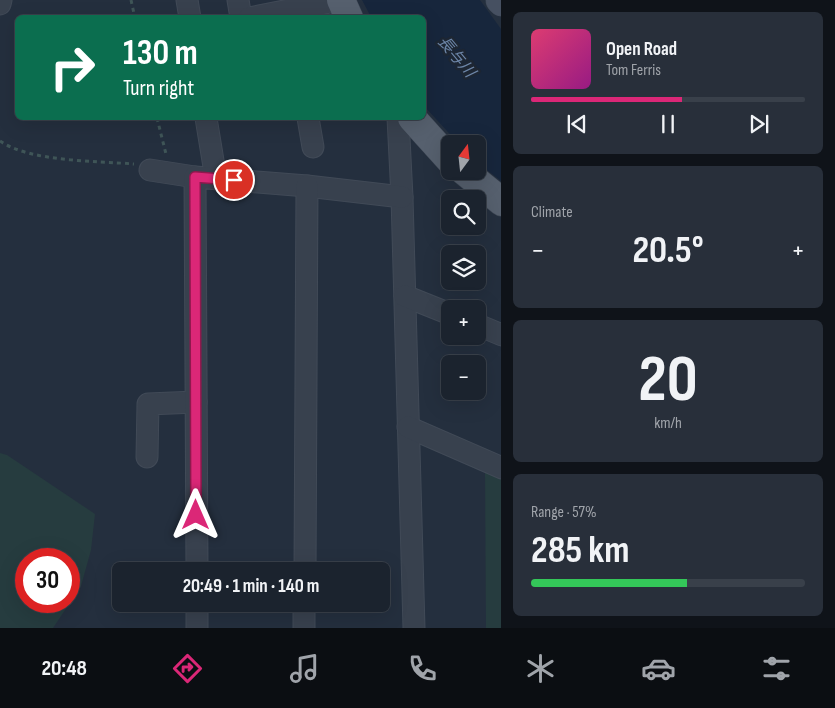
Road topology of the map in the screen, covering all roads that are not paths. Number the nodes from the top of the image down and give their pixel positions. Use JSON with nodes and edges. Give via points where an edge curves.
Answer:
{"nodes":[{"id":1,"x":1,"y":0,"type":"edge"},
{"id":2,"x":187,"y":0,"type":"edge"},
{"id":3,"x":238,"y":0,"type":"edge"},
{"id":4,"x":340,"y":0,"type":"edge"},
{"id":5,"x":0,"y":4,"type":"edge"},
{"id":6,"x":291,"y":14,"type":"edge"},
{"id":7,"x":190,"y":15,"type":"edge"},
{"id":8,"x":240,"y":15,"type":"edge"},
{"id":9,"x":348,"y":15,"type":"edge"},
{"id":10,"x":206,"y":120,"type":"edge"},
{"id":11,"x":308,"y":120,"type":"edge"},
{"id":12,"x":398,"y":120,"type":"edge"},
{"id":13,"x":414,"y":120,"type":"edge"},
{"id":14,"x":313,"y":147,"type":"dead end"},
{"id":15,"x":441,"y":150,"type":"edge"},
{"id":16,"x":160,"y":172,"type":"road end"},
{"id":17,"x":195,"y":177,"type":"junction"},
{"id":18,"x":216,"y":179,"type":"junction"},
{"id":19,"x":475,"y":180,"type":"edge"},
{"id":20,"x":307,"y":186,"type":"junction"},
{"id":21,"x":402,"y":197,"type":"junction"},
{"id":22,"x":501,"y":202,"type":"edge"},
{"id":23,"x":405,"y":296,"type":"junction"},
{"id":24,"x":441,"y":310,"type":"edge"},
{"id":25,"x":486,"y":329,"type":"edge"},
{"id":26,"x":501,"y":335,"type":"edge"},
{"id":27,"x":196,"y":402,"type":"junction"},
{"id":28,"x":408,"y":427,"type":"junction"},
{"id":29,"x":147,"y":458,"type":"dead end"},
{"id":30,"x":501,"y":468,"type":"edge"},
{"id":31,"x":197,"y":562,"type":"edge"},
{"id":32,"x":305,"y":562,"type":"edge"},
{"id":33,"x":197,"y":612,"type":"edge"},
{"id":34,"x":304,"y":612,"type":"edge"},
{"id":35,"x":197,"y":628,"type":"edge"},
{"id":36,"x":304,"y":628,"type":"edge"},
{"id":37,"x":414,"y":628,"type":"edge"}],
"edges":[{"from":1,"to":5,"type":"street"},
{"from":2,"to":7,"type":"street"},
{"from":3,"to":8,"type":"street"},
{"from":4,"to":6,"type":"street"},
{"from":4,"to":9,"type":"main road"},
{"from":10,"to":18,"type":"street"},
{"from":11,"to":14,"type":"street"},
{"from":12,"to":21,"type":"street"},
{"from":13,"to":15,"type":"main road"},
{"from":16,"to":17,"type":"street"},
{"from":17,"to":18,"type":"street"},
{"from":17,"to":27,"type":"street"},
{"from":18,"to":20,"type":"street"},
{"from":19,"to":22,"type":"main road"},
{"from":20,"to":21,"type":"street"},
{"from":20,"to":32,"type":"street"},
{"from":21,"to":23,"type":"street"},
{"from":23,"to":24,"type":"street"},
{"from":23,"to":28,"type":"street"},
{"from":25,"to":26,"type":"street"},
{"from":27,"to":29,"type":"street","via":[[148,404]]},
{"from":27,"to":31,"type":"street"},
{"from":28,"to":30,"type":"street"},
{"from":28,"to":37,"type":"street"},
{"from":33,"to":35,"type":"street"},
{"from":34,"to":36,"type":"street"}]}
